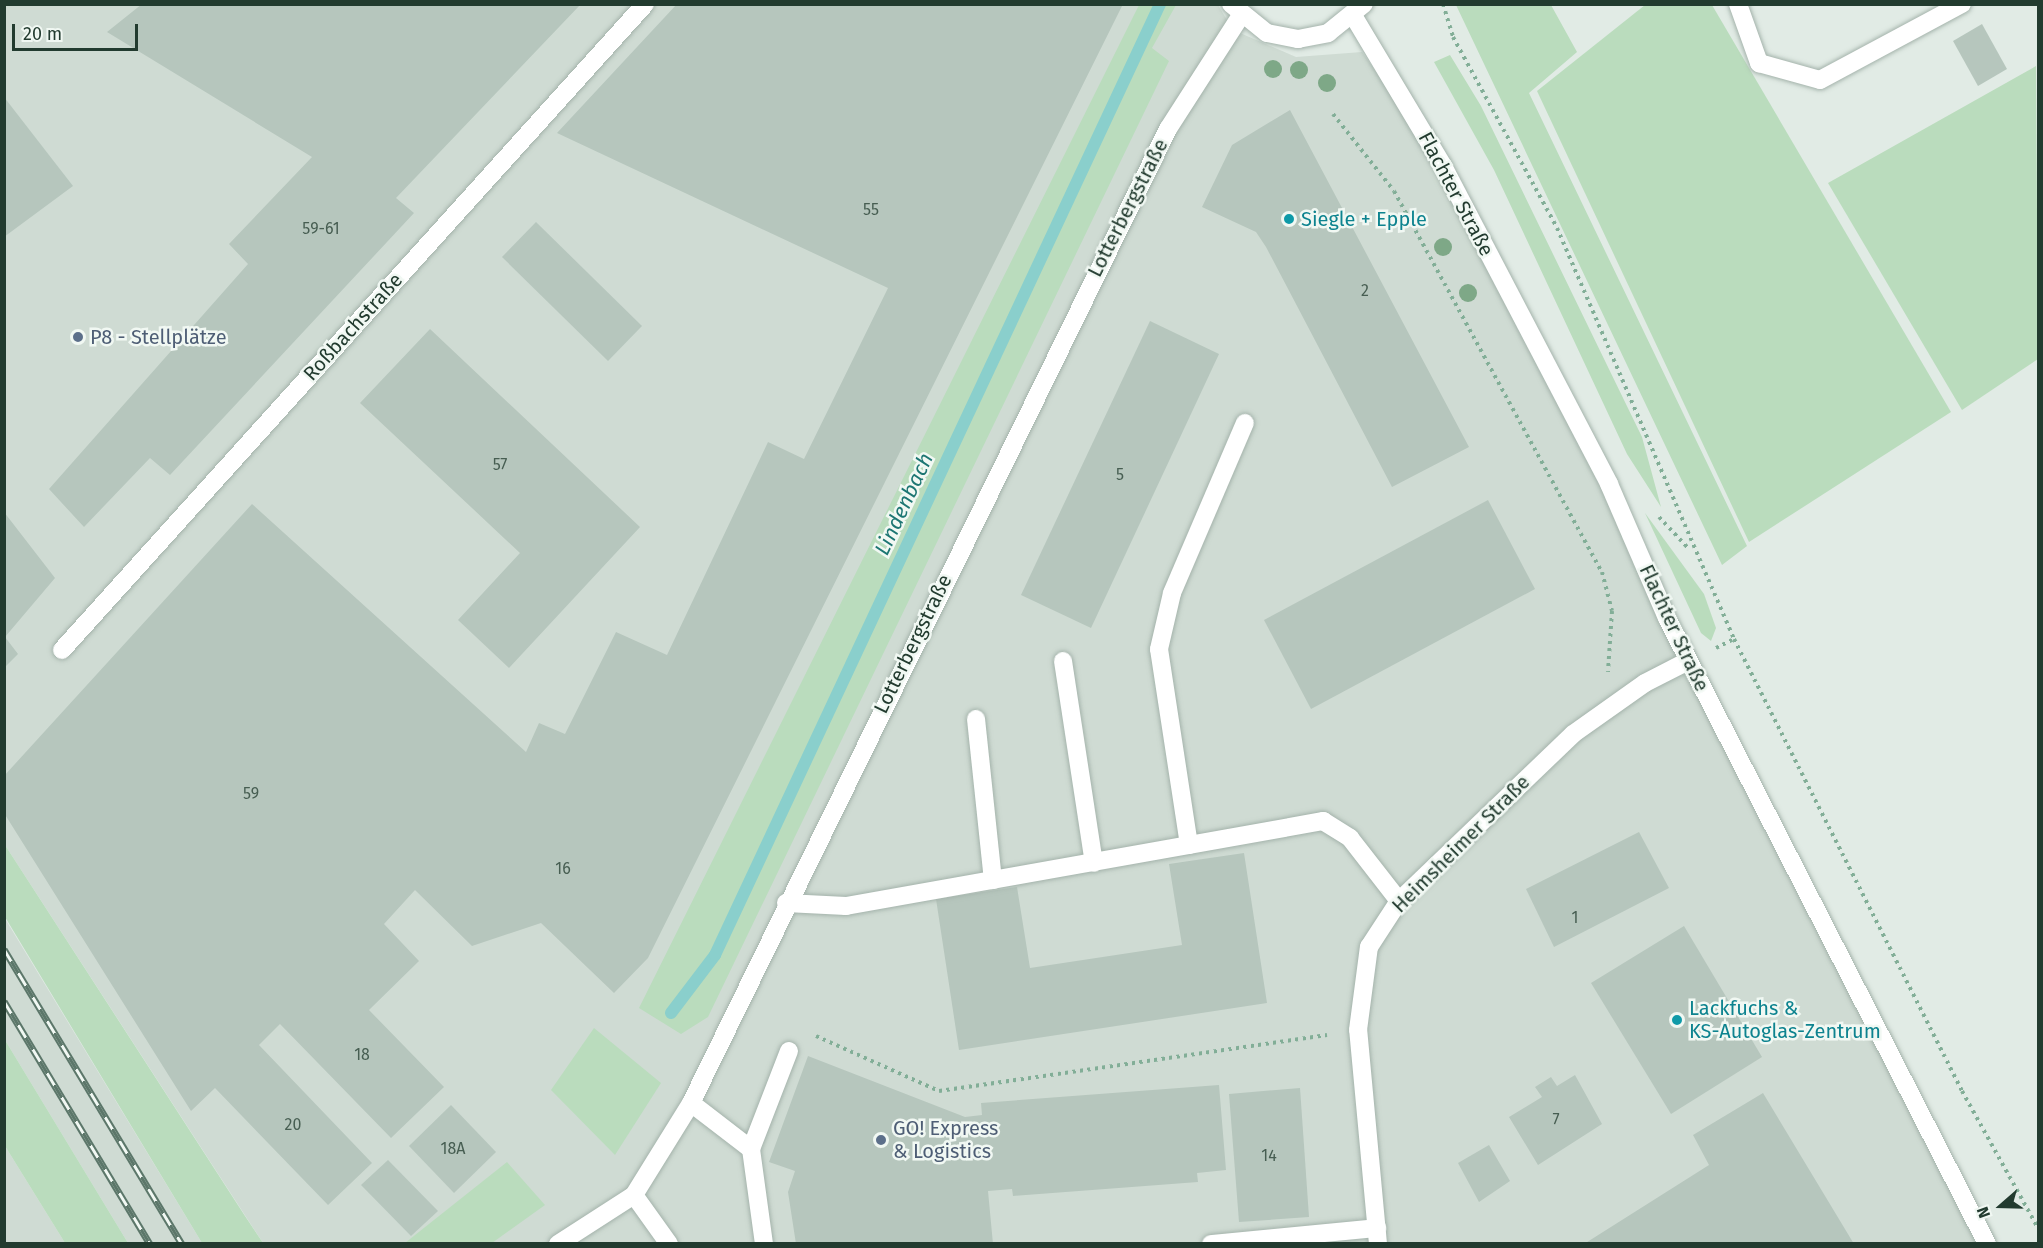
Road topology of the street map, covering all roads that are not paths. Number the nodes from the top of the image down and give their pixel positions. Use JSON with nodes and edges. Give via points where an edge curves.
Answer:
{"nodes":[{"id":1,"x":645,"y":4,"type":"edge"},
{"id":2,"x":1738,"y":4,"type":"edge"},
{"id":3,"x":1962,"y":4,"type":"edge"},
{"id":4,"x":1236,"y":11,"type":"edge"},
{"id":5,"x":1359,"y":11,"type":"edge"},
{"id":6,"x":1245,"y":423,"type":"dead end"},
{"id":7,"x":62,"y":650,"type":"dead end"},
{"id":8,"x":1064,"y":661,"type":"dead end"},
{"id":9,"x":1689,"y":661,"type":"junction"},
{"id":10,"x":976,"y":719,"type":"dead end"},
{"id":11,"x":1189,"y":845,"type":"junction"},
{"id":12,"x":1094,"y":862,"type":"junction"},
{"id":13,"x":993,"y":880,"type":"junction"},
{"id":14,"x":1399,"y":901,"type":"junction"},
{"id":15,"x":786,"y":903,"type":"junction"},
{"id":16,"x":789,"y":1051,"type":"dead end"},
{"id":17,"x":691,"y":1103,"type":"junction"},
{"id":18,"x":751,"y":1149,"type":"junction"},
{"id":19,"x":634,"y":1195,"type":"junction"},
{"id":20,"x":1377,"y":1236,"type":"edge"},
{"id":21,"x":558,"y":1244,"type":"edge"},
{"id":22,"x":669,"y":1244,"type":"edge"},
{"id":23,"x":764,"y":1244,"type":"edge"},
{"id":24,"x":1211,"y":1244,"type":"edge"},
{"id":25,"x":1987,"y":1244,"type":"edge"}],
"edges":[{"from":1,"to":7,"type":"street","name":"Roßbachstraße"},
{"from":2,"to":3,"type":"street","via":[[1760,63],[1820,80]]},
{"from":4,"to":5,"type":"street","via":[[1267,33],[1298,39],[1328,33]]},
{"from":4,"to":15,"type":"street","name":"Lotterbergstraße","via":[[1168,129]]},
{"from":5,"to":9,"type":"street","name":"Flachter Straße","via":[[1609,484]]},
{"from":6,"to":11,"type":"street","via":[[1172,593],[1159,649]]},
{"from":8,"to":12,"type":"street"},
{"from":9,"to":14,"type":"street","name":"Heimsheimer Straße","via":[[1614,703],[1573,734]]},
{"from":9,"to":25,"type":"street","name":"Flachter Straße"},
{"from":10,"to":13,"type":"street"},
{"from":11,"to":12,"type":"street"},
{"from":11,"to":14,"type":"street","via":[[1323,821],[1350,838]]},
{"from":12,"to":13,"type":"street"},
{"from":13,"to":15,"type":"street","via":[[846,906]]},
{"from":14,"to":20,"type":"street","name":"Heimsheimer Straße","via":[[1369,947],[1358,1030]]},
{"from":15,"to":17,"type":"street","name":"Lotterbergstraße"},
{"from":16,"to":18,"type":"street"},
{"from":17,"to":18,"type":"street"},
{"from":17,"to":19,"type":"street","name":"Lotterbergstraße"},
{"from":18,"to":23,"type":"street"},
{"from":19,"to":21,"type":"street","name":"Lotterbergstraße"},
{"from":19,"to":22,"type":"street"},
{"from":20,"to":24,"type":"street"}]}
